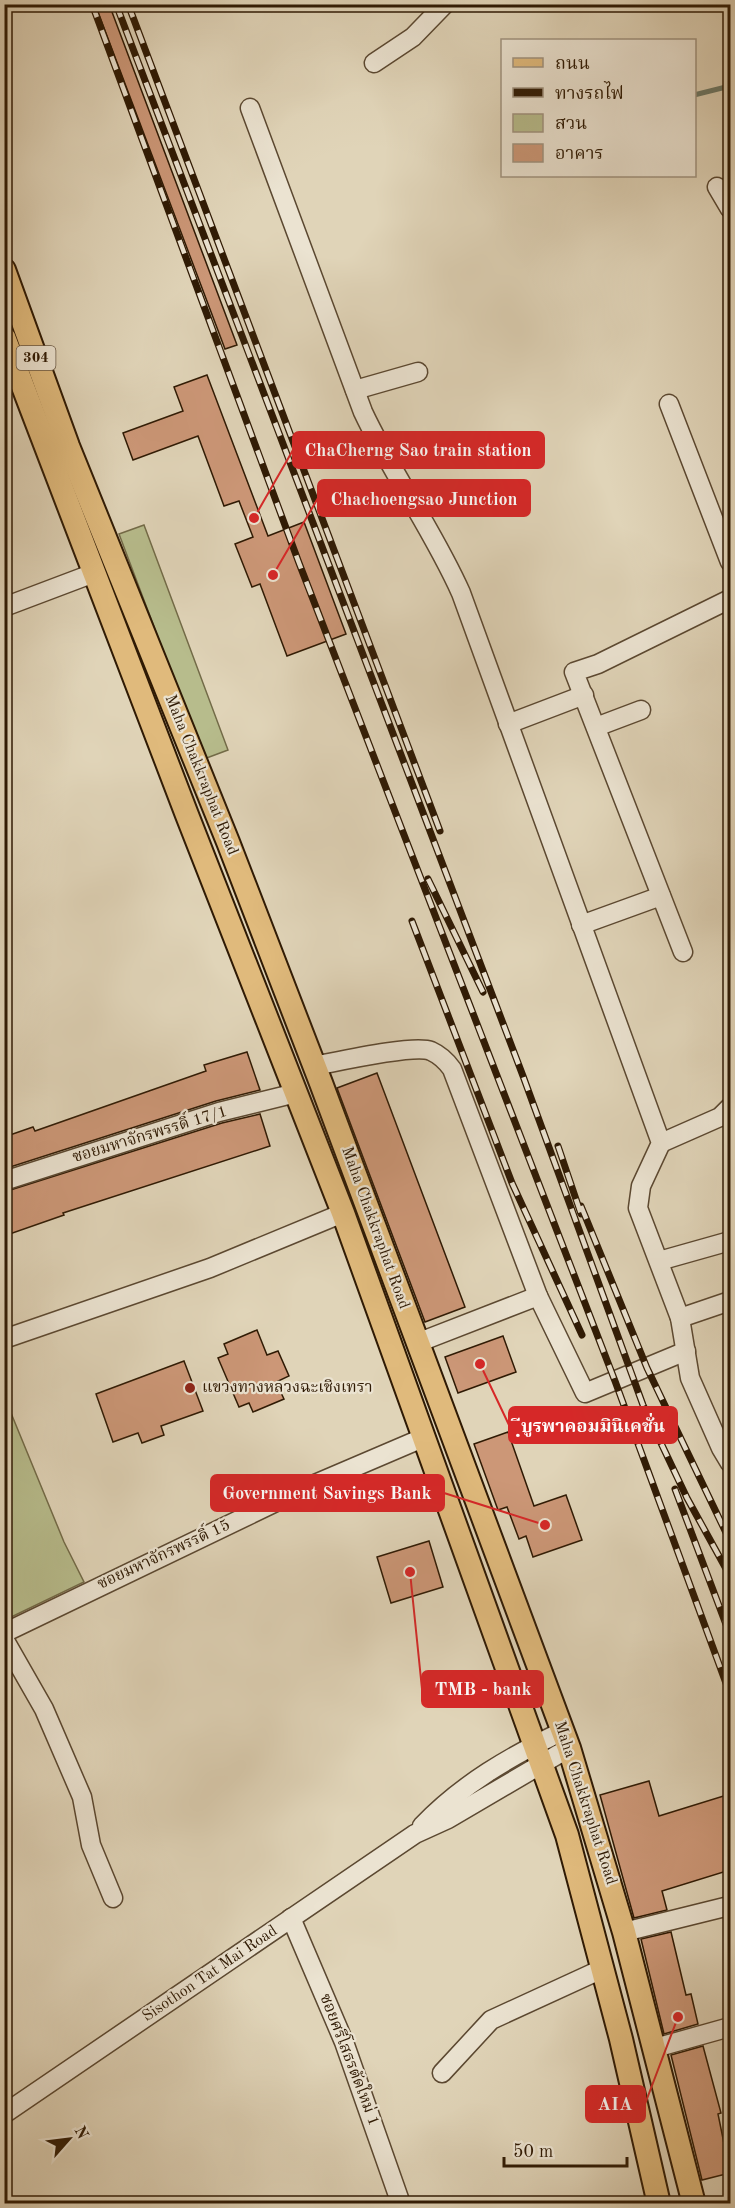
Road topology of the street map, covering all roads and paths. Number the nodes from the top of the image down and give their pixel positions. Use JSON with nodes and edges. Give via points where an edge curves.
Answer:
{"nodes":[{"id":1,"x":445,"y":4,"type":"edge"},
{"id":2,"x":374,"y":63,"type":"dead end"},
{"id":3,"x":250,"y":108,"type":"dead end"},
{"id":4,"x":717,"y":187,"type":"dead end"},
{"id":5,"x":730,"y":209,"type":"edge"},
{"id":6,"x":4,"y":270,"type":"edge"},
{"id":7,"x":4,"y":337,"type":"edge"},
{"id":8,"x":4,"y":358,"type":"edge"},
{"id":9,"x":418,"y":372,"type":"dead end"},
{"id":10,"x":23,"y":387,"type":"junction"},
{"id":11,"x":355,"y":390,"type":"junction"},
{"id":12,"x":669,"y":404,"type":"dead end"},
{"id":13,"x":58,"y":450,"type":"junction"},
{"id":14,"x":730,"y":562,"type":"edge"},
{"id":15,"x":94,"y":573,"type":"junction"},
{"id":16,"x":730,"y":599,"type":"edge"},
{"id":17,"x":4,"y":607,"type":"edge"},
{"id":18,"x":584,"y":695,"type":"junction"},
{"id":19,"x":641,"y":710,"type":"dead end"},
{"id":20,"x":508,"y":724,"type":"junction"},
{"id":21,"x":596,"y":727,"type":"junction"},
{"id":22,"x":661,"y":896,"type":"junction"},
{"id":23,"x":581,"y":925,"type":"junction"},
{"id":24,"x":683,"y":952,"type":"dead end"},
{"id":25,"x":314,"y":1066,"type":"junction"},
{"id":26,"x":296,"y":1093,"type":"junction"},
{"id":27,"x":730,"y":1107,"type":"edge"},
{"id":28,"x":661,"y":1143,"type":"junction"},
{"id":29,"x":4,"y":1181,"type":"edge"},
{"id":30,"x":343,"y":1213,"type":"junction"},
{"id":31,"x":730,"y":1241,"type":"edge"},
{"id":32,"x":659,"y":1261,"type":"junction"},
{"id":33,"x":538,"y":1296,"type":"junction"},
{"id":34,"x":730,"y":1301,"type":"edge"},
{"id":35,"x":680,"y":1318,"type":"junction"},
{"id":36,"x":4,"y":1339,"type":"edge"},
{"id":37,"x":417,"y":1343,"type":"junction"},
{"id":38,"x":686,"y":1351,"type":"junction"},
{"id":39,"x":425,"y":1437,"type":"junction"},
{"id":40,"x":730,"y":1463,"type":"edge"},
{"id":41,"x":4,"y":1633,"type":"edge"},
{"id":42,"x":4,"y":1639,"type":"edge"},
{"id":43,"x":566,"y":1740,"type":"junction"},
{"id":44,"x":539,"y":1754,"type":"junction"},
{"id":45,"x":113,"y":1898,"type":"dead end"},
{"id":46,"x":729,"y":1905,"type":"edge"},
{"id":47,"x":291,"y":1918,"type":"junction"},
{"id":48,"x":624,"y":1932,"type":"junction"},
{"id":49,"x":602,"y":1970,"type":"junction"},
{"id":50,"x":730,"y":2026,"type":"edge"},
{"id":51,"x":655,"y":2048,"type":"junction"},
{"id":52,"x":442,"y":2073,"type":"dead end"},
{"id":53,"x":4,"y":2114,"type":"edge"},
{"id":54,"x":401,"y":2204,"type":"edge"},
{"id":55,"x":659,"y":2204,"type":"edge"},
{"id":56,"x":694,"y":2204,"type":"edge"}],
"edges":[{"from":1,"to":2,"type":"street","via":[[413,37]]},
{"from":3,"to":11,"type":"street"},
{"from":4,"to":5,"type":"street"},
{"from":6,"to":13,"type":"main road","name":"Maha Chakkraphat Road","number":"304"},
{"from":7,"to":10,"type":"main road","name":"Maha Chakkraphat Road","number":"304"},
{"from":8,"to":10,"type":"main road"},
{"from":9,"to":11,"type":"street"},
{"from":10,"to":13,"type":"main road","name":"Maha Chakkraphat Road","number":"304"},
{"from":11,"to":20,"type":"street","via":[[383,455],[448,563]]},
{"from":12,"to":14,"type":"street"},
{"from":13,"to":15,"type":"main road","name":"Maha Chakkraphat Road"},
{"from":13,"to":25,"type":"main road","name":"Maha Chakkraphat Road","via":[[228,842]]},
{"from":15,"to":17,"type":"street"},
{"from":15,"to":26,"type":"main road","name":"Maha Chakkraphat Road"},
{"from":16,"to":18,"type":"street","via":[[574,672]]},
{"from":18,"to":20,"type":"street"},
{"from":18,"to":21,"type":"street"},
{"from":19,"to":21,"type":"street"},
{"from":20,"to":23,"type":"street"},
{"from":21,"to":22,"type":"street"},
{"from":22,"to":23,"type":"street"},
{"from":22,"to":24,"type":"street"},
{"from":23,"to":28,"type":"street"},
{"from":25,"to":33,"type":"street","via":[[372,1054],[429,1050],[447,1062]]},
{"from":25,"to":37,"type":"main road","name":"Maha Chakkraphat Road"},
{"from":26,"to":29,"type":"street","name":"ซอยมหาจักรพรรดิ์ 17/1","via":[[219,1112]]},
{"from":26,"to":30,"type":"main road","name":"Maha Chakkraphat Road"},
{"from":27,"to":28,"type":"street","via":[[720,1118]]},
{"from":28,"to":32,"type":"street","via":[[641,1186],[638,1208]]},
{"from":30,"to":36,"type":"street","via":[[210,1268]]},
{"from":30,"to":39,"type":"main road","name":"Maha Chakkraphat Road"},
{"from":31,"to":32,"type":"street"},
{"from":32,"to":35,"type":"street"},
{"from":33,"to":37,"type":"street"},
{"from":33,"to":38,"type":"street","via":[[585,1393]]},
{"from":34,"to":35,"type":"street"},
{"from":35,"to":38,"type":"street"},
{"from":37,"to":43,"type":"main road","name":"Maha Chakkraphat Road"},
{"from":38,"to":40,"type":"street","via":[[690,1378]]},
{"from":39,"to":41,"type":"street","name":"ซอยมหาจักรพรรดิ์ 15","via":[[301,1490]]},
{"from":39,"to":44,"type":"main road","name":"Maha Chakkraphat Road"},
{"from":42,"to":45,"type":"street","via":[[44,1710],[82,1797],[91,1845]]},
{"from":43,"to":44,"type":"street","name":"Sisothon Tat Mai Road"},
{"from":43,"to":48,"type":"main road","name":"Maha Chakkraphat Road"},
{"from":44,"to":47,"type":"street","name":"Sisothon Tat Mai Road","via":[[481,1775],[415,1834]]},
{"from":44,"to":49,"type":"main road","name":"Maha Chakkraphat Road","via":[[567,1835]]},
{"from":46,"to":48,"type":"street"},
{"from":47,"to":53,"type":"street","name":"Sisothon Tat Mai Road"},
{"from":47,"to":54,"type":"street","name":"ซอยศรีโสธรตัดใหม่ 1","via":[[344,2042]]},
{"from":48,"to":51,"type":"main road","name":"Maha Chakkraphat Road"},
{"from":49,"to":52,"type":"street","via":[[491,2020]]},
{"from":49,"to":55,"type":"main road","name":"Maha Chakkraphat Road"},
{"from":50,"to":51,"type":"street"},
{"from":51,"to":56,"type":"main road","name":"Maha Chakkraphat Road"}]}
